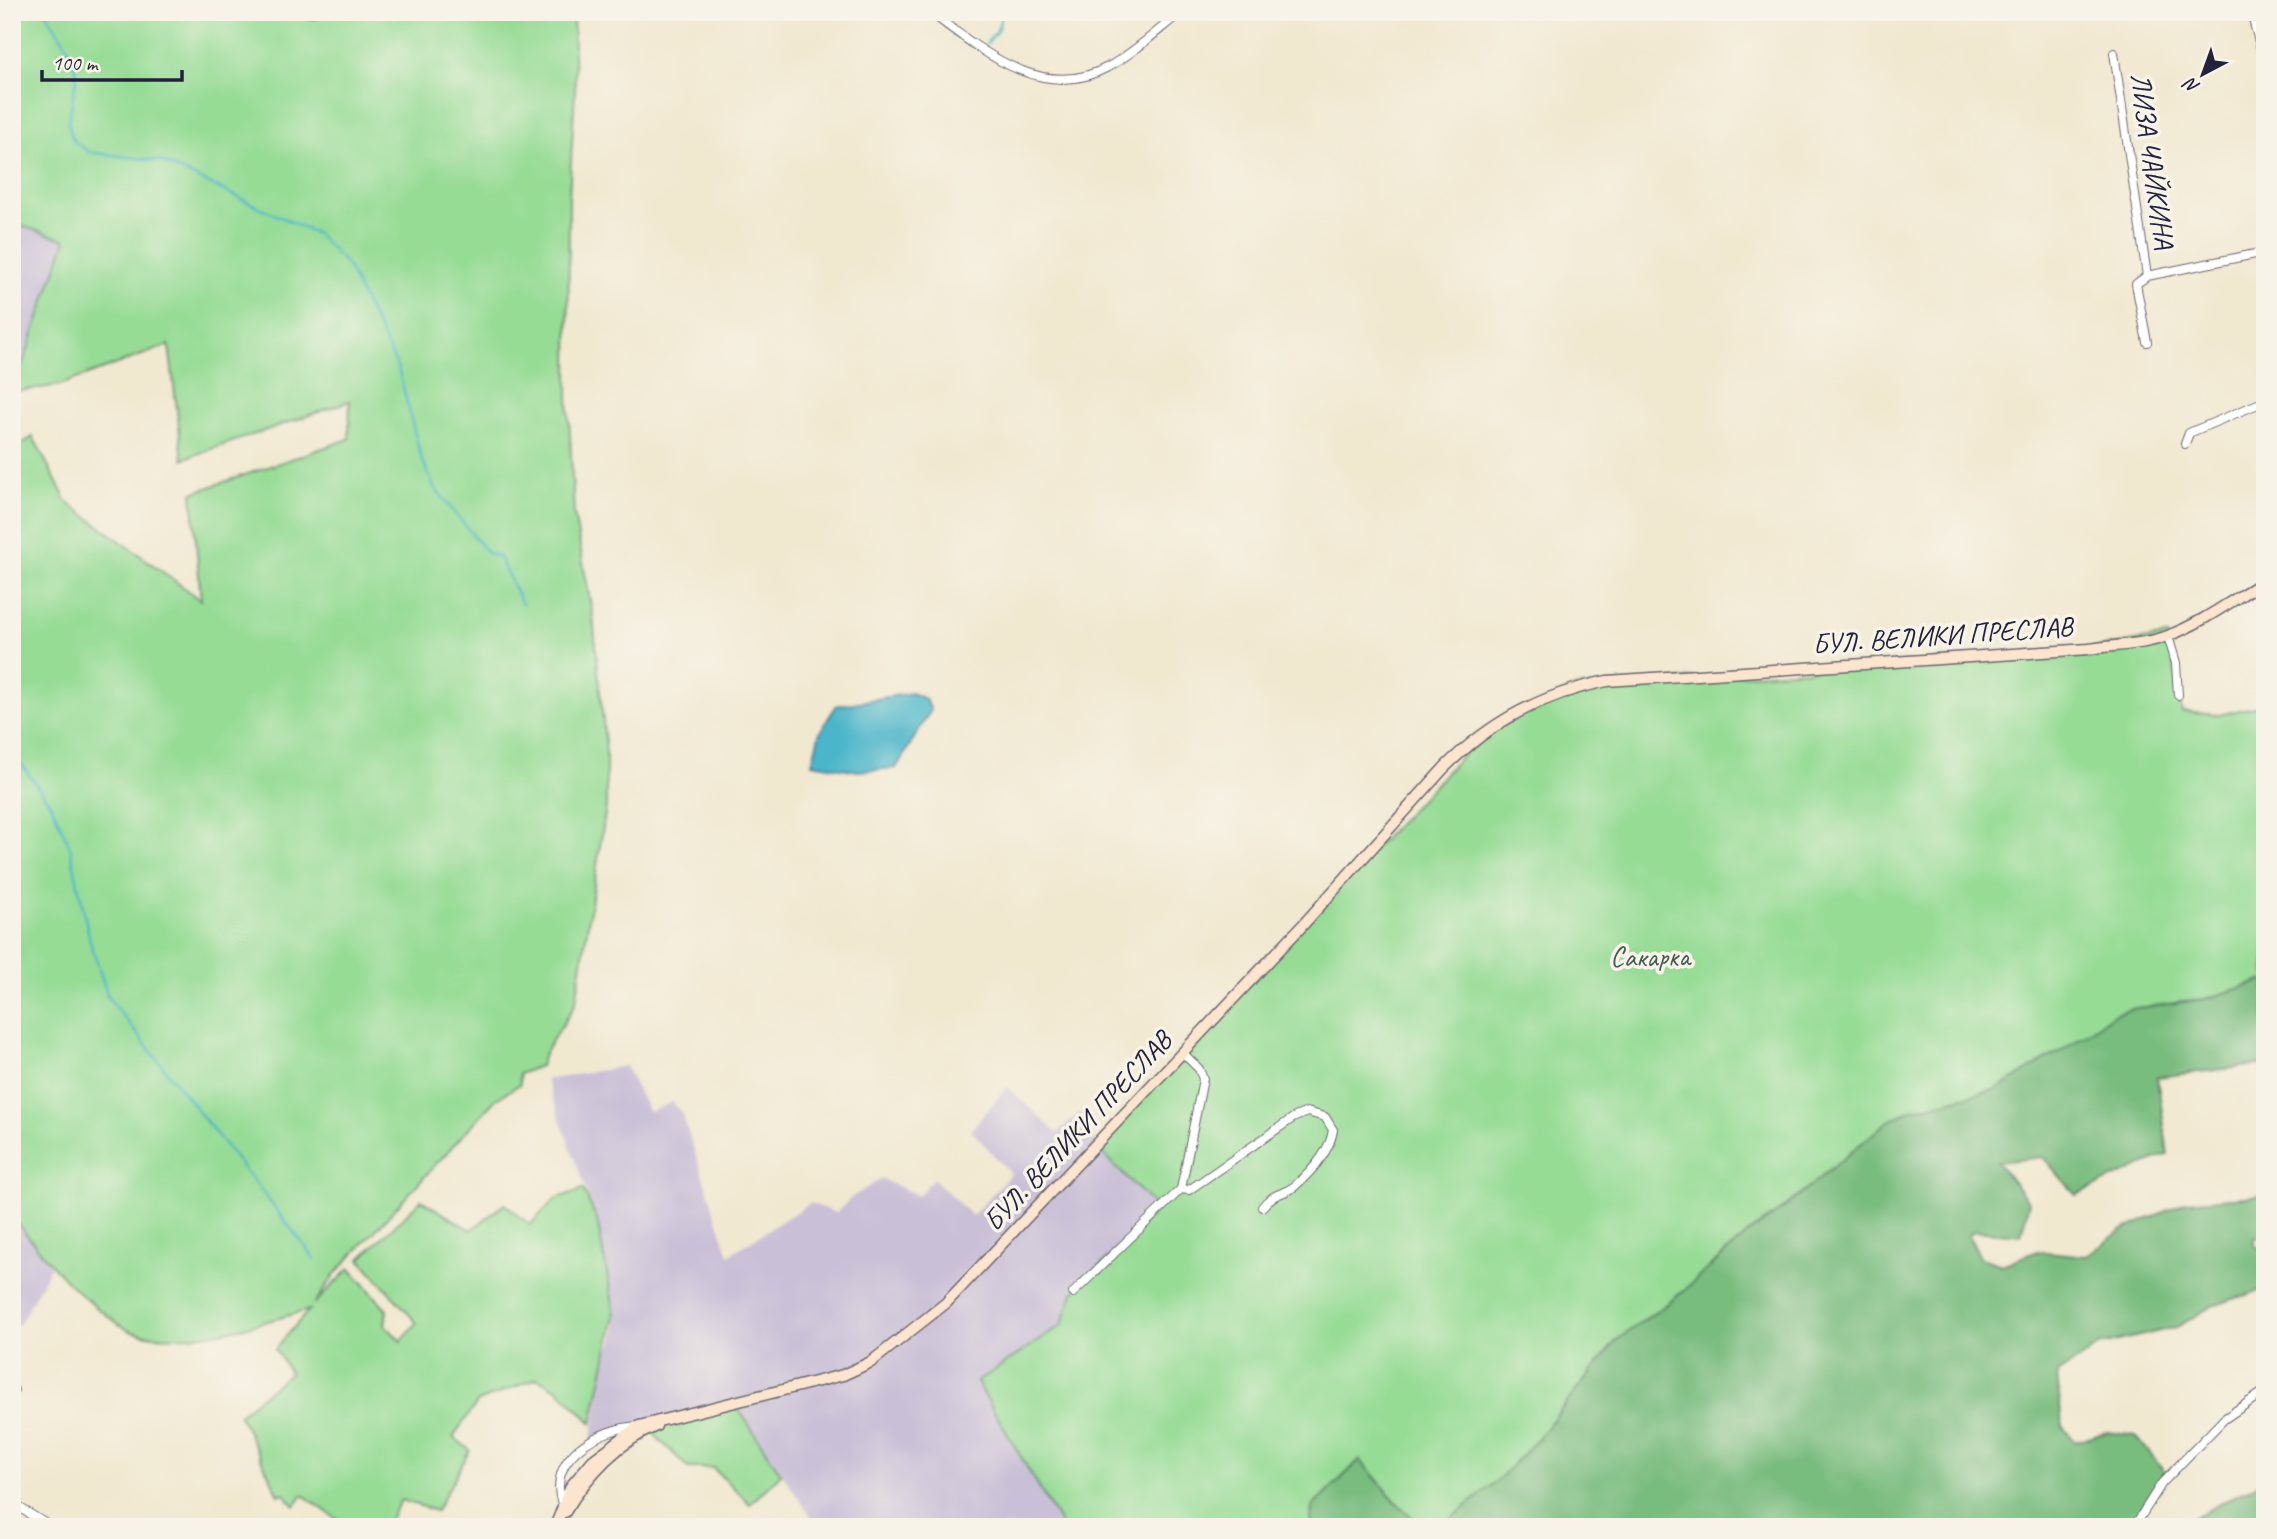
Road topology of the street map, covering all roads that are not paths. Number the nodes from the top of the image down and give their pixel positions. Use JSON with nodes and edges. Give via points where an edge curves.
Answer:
{"nodes":[{"id":1,"x":262,"y":12,"type":"edge"},
{"id":2,"x":315,"y":12,"type":"edge"},
{"id":3,"x":930,"y":12,"type":"edge"},
{"id":4,"x":1181,"y":12,"type":"edge"},
{"id":5,"x":2252,"y":12,"type":"edge"},
{"id":6,"x":2114,"y":53,"type":"dead end"},
{"id":7,"x":2265,"y":64,"type":"edge"},
{"id":8,"x":2265,"y":252,"type":"edge"},
{"id":9,"x":2147,"y":276,"type":"junction"},
{"id":10,"x":2147,"y":342,"type":"dead end"},
{"id":11,"x":2265,"y":401,"type":"edge"},
{"id":12,"x":2185,"y":444,"type":"dead end"},
{"id":13,"x":2262,"y":583,"type":"edge"},
{"id":14,"x":2265,"y":595,"type":"edge"},
{"id":15,"x":2168,"y":636,"type":"junction"},
{"id":16,"x":2178,"y":695,"type":"dead end"},
{"id":17,"x":1182,"y":1052,"type":"junction"},
{"id":18,"x":1181,"y":1189,"type":"junction"},
{"id":19,"x":1262,"y":1207,"type":"dead end"},
{"id":20,"x":1073,"y":1293,"type":"dead end"},
{"id":21,"x":2265,"y":1391,"type":"edge"},
{"id":22,"x":675,"y":1418,"type":"junction"},
{"id":23,"x":639,"y":1426,"type":"junction"},
{"id":24,"x":12,"y":1503,"type":"edge"},
{"id":25,"x":562,"y":1504,"type":"junction"},
{"id":26,"x":51,"y":1527,"type":"edge"},
{"id":27,"x":556,"y":1527,"type":"edge"},
{"id":28,"x":2134,"y":1527,"type":"edge"}],
"edges":[{"from":1,"to":2,"type":"street"},
{"from":3,"to":4,"type":"street","via":[[991,57],[1026,73],[1058,80],[1086,77],[1110,66]]},
{"from":5,"to":7,"type":"street"},
{"from":6,"to":9,"type":"street","name":"ЛИЗА ЧАЙКИНА"},
{"from":8,"to":9,"type":"street","name":"ЛИЗА ЧАЙКИНА"},
{"from":9,"to":10,"type":"street","name":"ЛИЗА ЧАЙКИНА","via":[[2136,284]]},
{"from":11,"to":12,"type":"street","via":[[2189,433]]},
{"from":13,"to":14,"type":"street"},
{"from":13,"to":15,"type":"main road","name":"БУЛ. ВЕЛИКИ ПРЕСЛАВ"},
{"from":15,"to":16,"type":"street"},
{"from":15,"to":17,"type":"main road","name":"БУЛ. ВЕЛИКИ ПРЕСЛАВ","via":[[2089,649],[1607,681],[1546,697],[1486,730],[1444,768]]},
{"from":17,"to":18,"type":"street","via":[[1203,1079]]},
{"from":17,"to":22,"type":"main road","name":"БУЛ. ВЕЛИКИ ПРЕСЛАВ","via":[[946,1303],[892,1348],[843,1375]]},
{"from":18,"to":19,"type":"street","via":[[1189,1191],[1293,1118],[1307,1112],[1325,1117],[1334,1130],[1322,1156],[1292,1188],[1279,1191]]},
{"from":18,"to":20,"type":"street"},
{"from":21,"to":28,"type":"street","via":[[2224,1419],[2162,1483]]},
{"from":22,"to":23,"type":"main road","name":"БУЛ. ВЕЛИКИ ПРЕСЛАВ"},
{"from":22,"to":27,"type":"main road","name":"БУЛ. ВЕЛИКИ ПРЕСЛАВ","via":[[632,1440],[605,1461],[578,1491]]},
{"from":23,"to":25,"type":"main road","name":"БУЛ. ВЕЛИКИ ПРЕСЛАВ","via":[[593,1460]]},
{"from":23,"to":25,"type":"street","via":[[604,1432],[578,1451],[560,1476]]},
{"from":24,"to":26,"type":"street"},
{"from":25,"to":27,"type":"main road","name":"БУЛ. ВЕЛИКИ ПРЕСЛАВ"}]}
